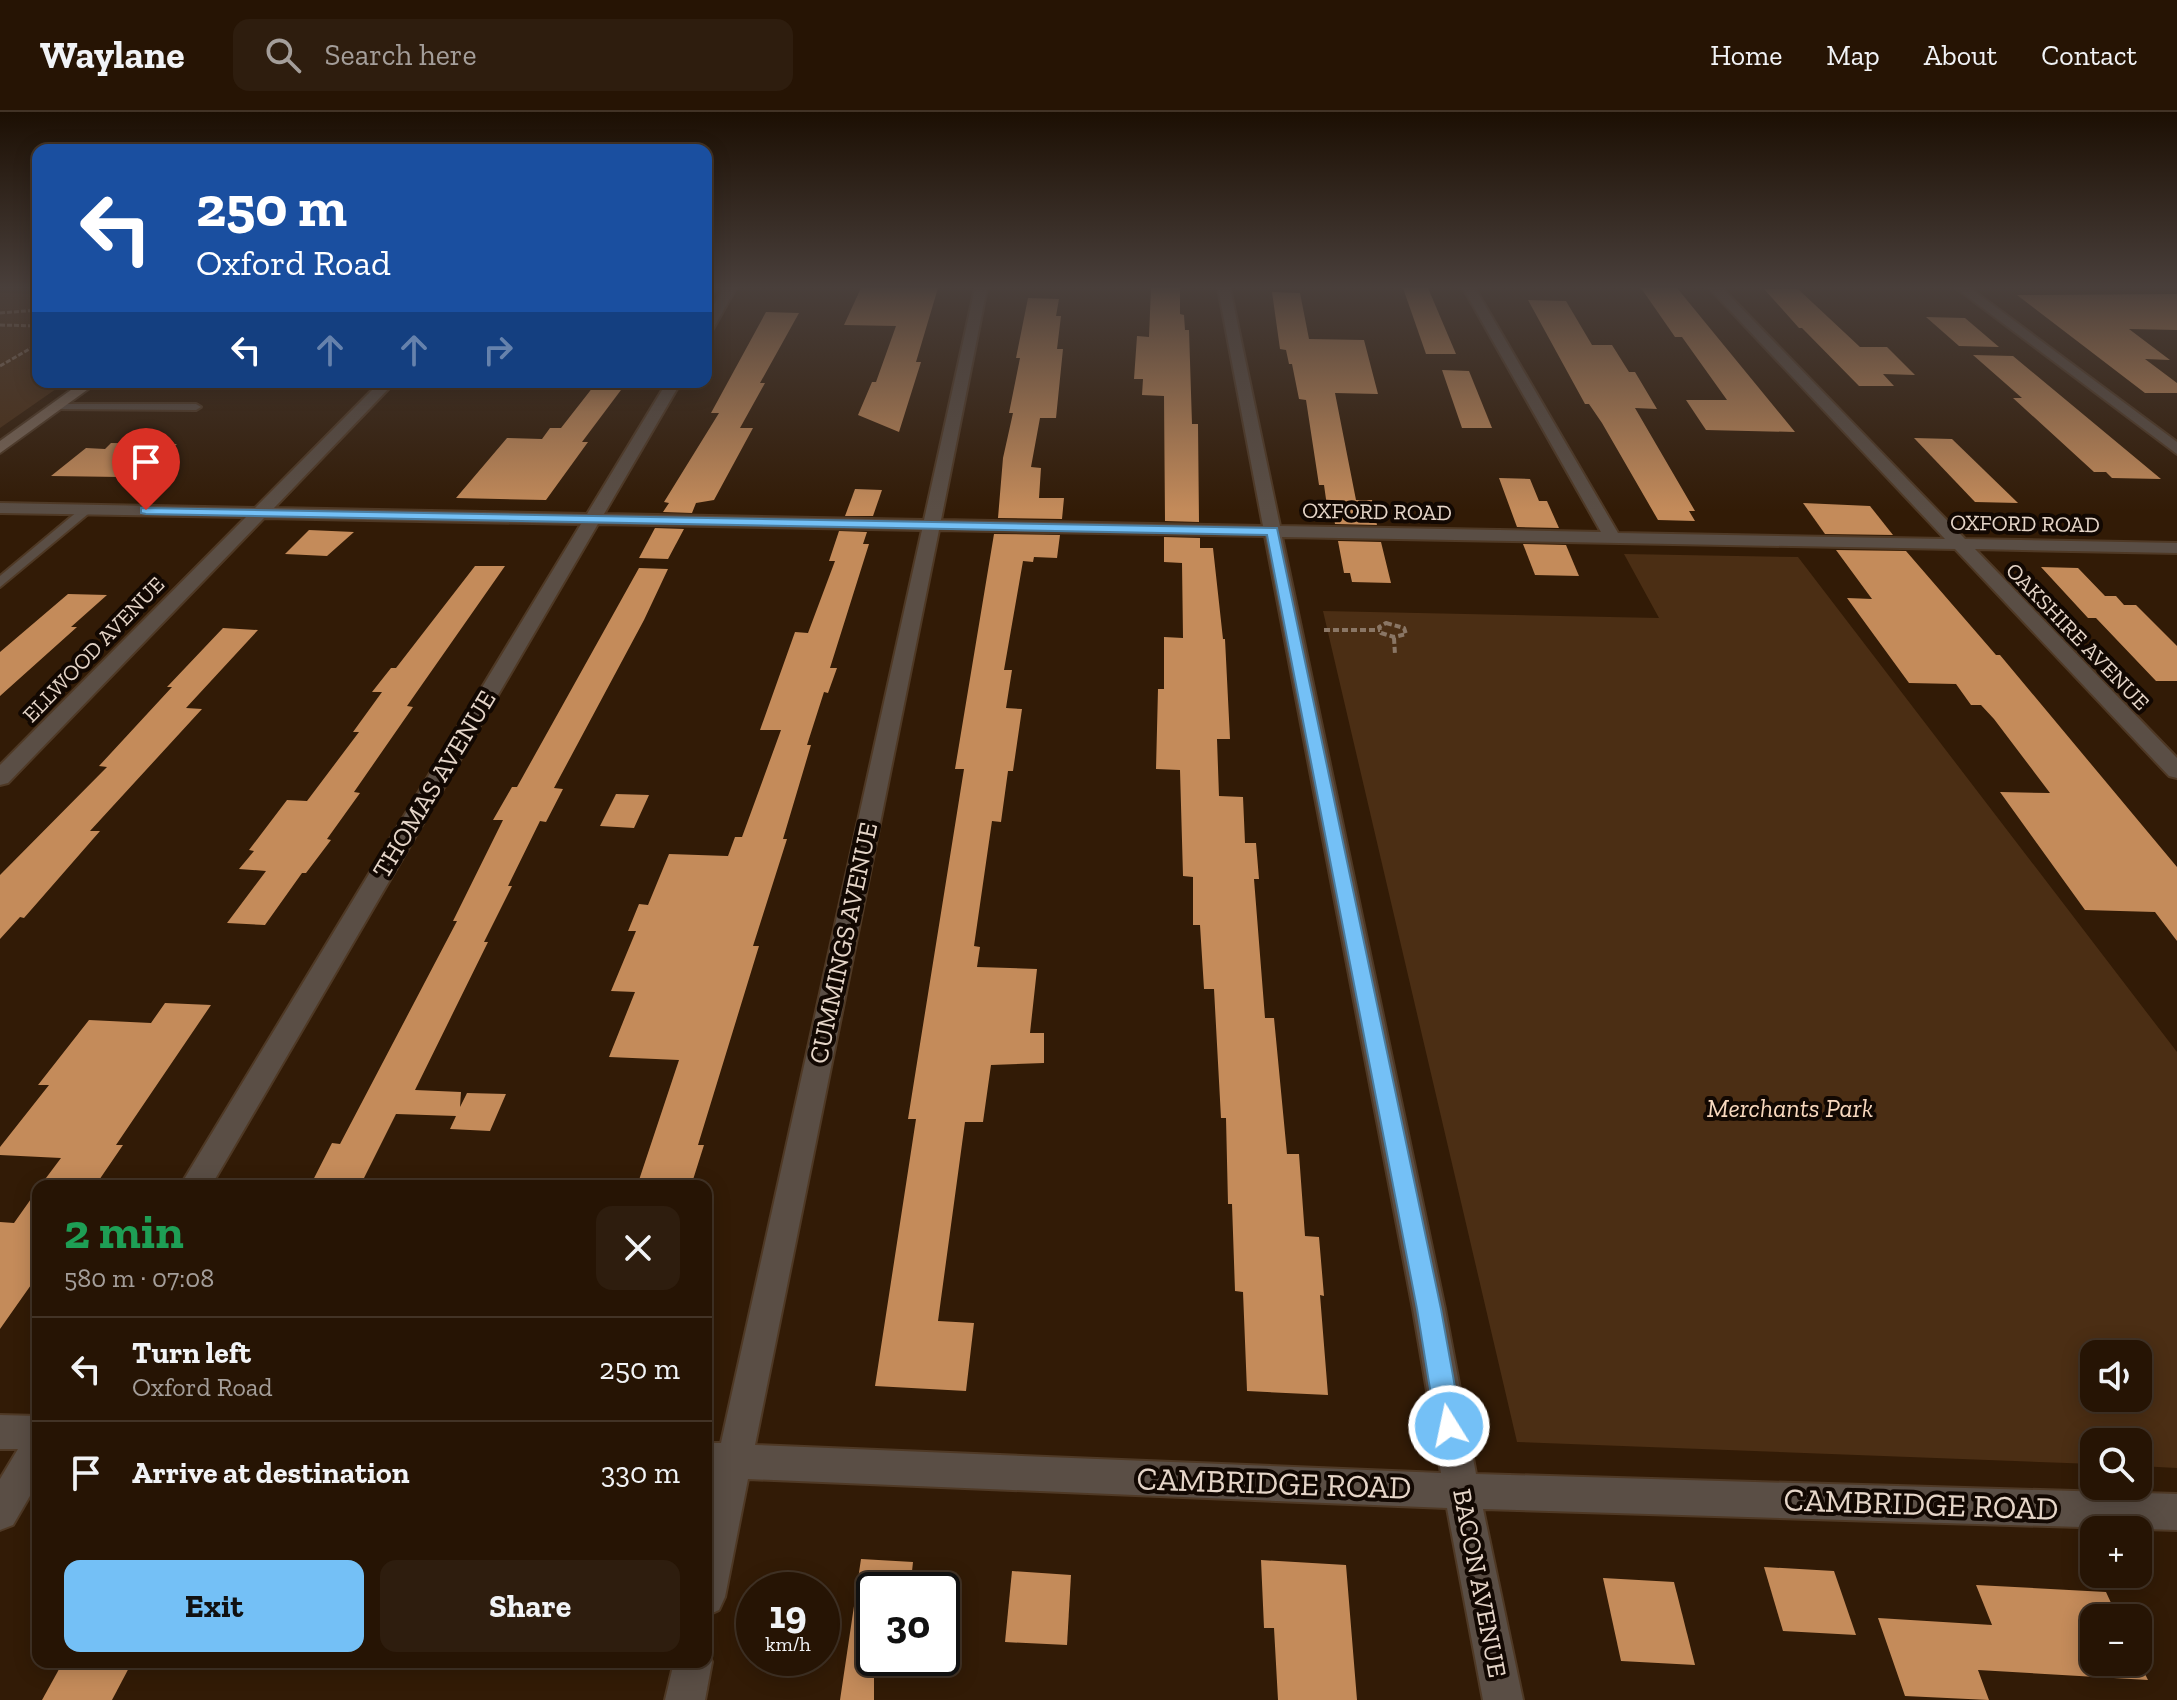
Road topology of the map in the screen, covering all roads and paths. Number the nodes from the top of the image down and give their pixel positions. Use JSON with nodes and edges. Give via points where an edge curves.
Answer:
{"nodes":[{"id":1,"x":965,"y":362,"type":"edge"},
{"id":2,"x":1239,"y":362,"type":"edge"},
{"id":3,"x":1512,"y":362,"type":"edge"},
{"id":4,"x":1786,"y":362,"type":"edge"},
{"id":5,"x":2061,"y":362,"type":"edge"},
{"id":6,"x":83,"y":388,"type":"edge"},
{"id":7,"x":382,"y":388,"type":"edge"},
{"id":8,"x":670,"y":388,"type":"edge"},
{"id":9,"x":57,"y":407,"type":"junction"},
{"id":10,"x":196,"y":407,"type":"dead end"},
{"id":11,"x":0,"y":448,"type":"edge"},
{"id":12,"x":2177,"y":449,"type":"edge"},
{"id":13,"x":0,"y":508,"type":"edge"},
{"id":14,"x":88,"y":509,"type":"junction"},
{"id":15,"x":260,"y":512,"type":"junction"},
{"id":16,"x":593,"y":518,"type":"junction"},
{"id":17,"x":931,"y":525,"type":"junction"},
{"id":18,"x":1272,"y":531,"type":"junction"},
{"id":19,"x":1612,"y":537,"type":"junction"},
{"id":20,"x":1960,"y":544,"type":"junction"},
{"id":21,"x":2177,"y":548,"type":"edge"},
{"id":22,"x":0,"y":583,"type":"edge"},
{"id":23,"x":1324,"y":630,"type":"dead end"},
{"id":24,"x":1380,"y":630,"type":"junction"},
{"id":25,"x":1394,"y":638,"type":"junction"},
{"id":26,"x":1395,"y":655,"type":"dead end"},
{"id":27,"x":2177,"y":771,"type":"edge"},
{"id":28,"x":0,"y":778,"type":"edge"},
{"id":29,"x":199,"y":1180,"type":"edge"},
{"id":30,"x":0,"y":1432,"type":"edge"},
{"id":31,"x":32,"y":1433,"type":"edge"},
{"id":32,"x":32,"y":1459,"type":"edge"},
{"id":33,"x":720,"y":1461,"type":"edge"},
{"id":34,"x":1462,"y":1491,"type":"junction"},
{"id":35,"x":0,"y":1512,"type":"edge"},
{"id":36,"x":2176,"y":1514,"type":"edge"},
{"id":37,"x":712,"y":1539,"type":"edge"},
{"id":38,"x":692,"y":1668,"type":"edge"},
{"id":39,"x":685,"y":1700,"type":"edge"},
{"id":40,"x":1503,"y":1700,"type":"edge"}],
"edges":[{"from":1,"to":17,"type":"street","name":"CUMMINGS AVENUE"},
{"from":2,"to":18,"type":"street","name":"BACON AVENUE"},
{"from":3,"to":19,"type":"street"},
{"from":4,"to":20,"type":"street","name":"OAKSHIRE AVENUE"},
{"from":5,"to":12,"type":"street"},
{"from":6,"to":9,"type":"main road"},
{"from":7,"to":15,"type":"street","name":"ELLWOOD AVENUE"},
{"from":8,"to":16,"type":"street","name":"THOMAS AVENUE"},
{"from":9,"to":10,"type":"lane"},
{"from":9,"to":11,"type":"main road"},
{"from":13,"to":14,"type":"street","name":"OXFORD ROAD"},
{"from":14,"to":15,"type":"street","name":"OXFORD ROAD"},
{"from":14,"to":22,"type":"lane"},
{"from":15,"to":16,"type":"street","name":"OXFORD ROAD"},
{"from":15,"to":28,"type":"street","name":"ELLWOOD AVENUE"},
{"from":16,"to":17,"type":"street","name":"OXFORD ROAD"},
{"from":16,"to":29,"type":"street","name":"THOMAS AVENUE"},
{"from":17,"to":18,"type":"street","name":"OXFORD ROAD"},
{"from":17,"to":33,"type":"street","name":"CUMMINGS AVENUE"},
{"from":18,"to":19,"type":"street","name":"OXFORD ROAD"},
{"from":18,"to":34,"type":"street","name":"BACON AVENUE"},
{"from":19,"to":20,"type":"street","name":"OXFORD ROAD"},
{"from":20,"to":21,"type":"street","name":"OXFORD ROAD"},
{"from":20,"to":27,"type":"street","name":"OAKSHIRE AVENUE"},
{"from":23,"to":24,"type":"path"},
{"from":24,"to":25,"type":"path"},
{"from":24,"to":25,"type":"path","via":[[1386,623],[1404,628],[1406,634]]},
{"from":25,"to":26,"type":"path"},
{"from":30,"to":31,"type":"street"},
{"from":32,"to":35,"type":"street"},
{"from":33,"to":34,"type":"street","name":"CAMBRIDGE ROAD"},
{"from":33,"to":37,"type":"street","name":"CUMMINGS AVENUE"},
{"from":34,"to":36,"type":"street","name":"CAMBRIDGE ROAD"},
{"from":34,"to":40,"type":"street","name":"BACON AVENUE"},
{"from":38,"to":39,"type":"street"}]}
